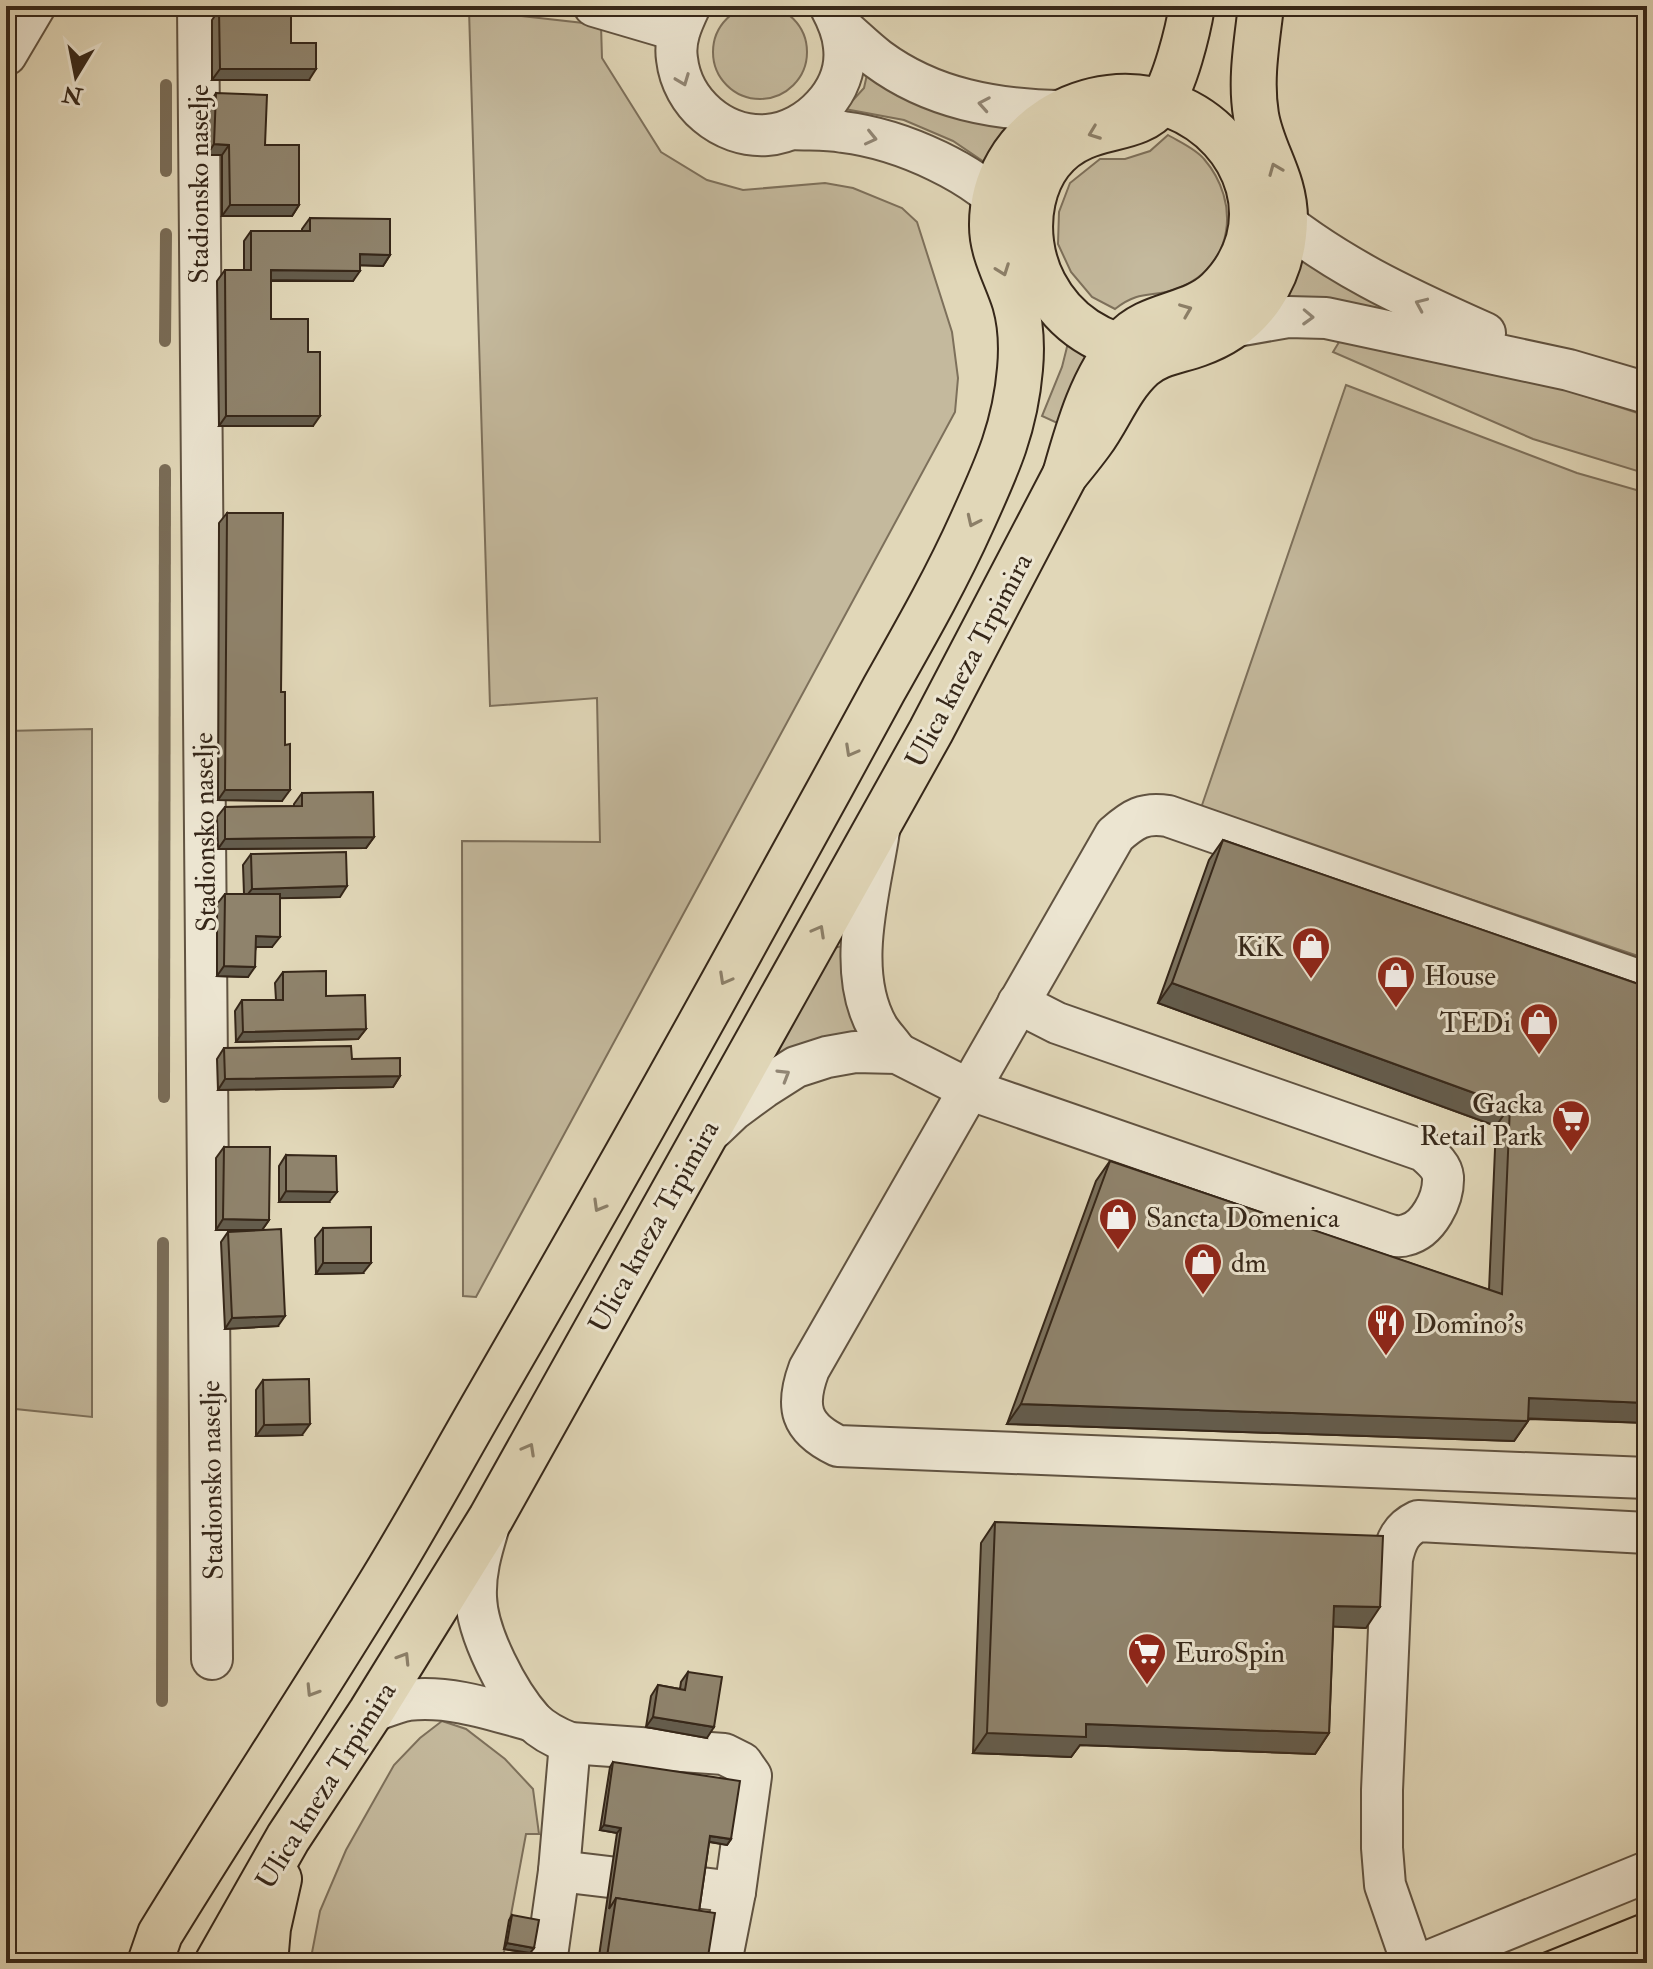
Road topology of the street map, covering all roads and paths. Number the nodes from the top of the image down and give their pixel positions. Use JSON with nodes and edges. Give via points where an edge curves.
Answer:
{"nodes":[{"id":1,"x":35,"y":6,"type":"edge"},
{"id":2,"x":198,"y":6,"type":"edge"},
{"id":3,"x":594,"y":6,"type":"edge"},
{"id":4,"x":1179,"y":6,"type":"edge"},
{"id":5,"x":1192,"y":6,"type":"edge"},
{"id":6,"x":1258,"y":6,"type":"edge"},
{"id":7,"x":835,"y":16,"type":"edge"},
{"id":8,"x":684,"y":18,"type":"edge"},
{"id":9,"x":6,"y":55,"type":"edge"},
{"id":10,"x":1113,"y":96,"type":"junction"},
{"id":11,"x":1162,"y":101,"type":"junction"},
{"id":12,"x":1062,"y":111,"type":"junction"},
{"id":13,"x":793,"y":129,"type":"junction"},
{"id":14,"x":1228,"y":143,"type":"junction"},
{"id":15,"x":1250,"y":193,"type":"junction"},
{"id":16,"x":996,"y":200,"type":"junction"},
{"id":17,"x":1285,"y":223,"type":"junction"},
{"id":18,"x":1029,"y":239,"type":"junction"},
{"id":19,"x":1051,"y":298,"type":"junction"},
{"id":20,"x":1231,"y":327,"type":"junction"},
{"id":21,"x":1119,"y":347,"type":"junction"},
{"id":22,"x":1168,"y":353,"type":"junction"},
{"id":23,"x":1569,"y":370,"type":"junction"},
{"id":24,"x":1647,"y":393,"type":"edge"},
{"id":25,"x":1005,"y":450,"type":"junction"},
{"id":26,"x":1065,"y":475,"type":"junction"},
{"id":27,"x":881,"y":820,"type":"junction"},
{"id":28,"x":1647,"y":983,"type":"edge"},
{"id":29,"x":1018,"y":1003,"type":"junction"},
{"id":30,"x":897,"y":1053,"type":"junction"},
{"id":31,"x":968,"y":1089,"type":"junction"},
{"id":32,"x":701,"y":1141,"type":"junction"},
{"id":33,"x":1647,"y":1478,"type":"edge"},
{"id":34,"x":491,"y":1518,"type":"junction"},
{"id":35,"x":1647,"y":1533,"type":"edge"},
{"id":36,"x":212,"y":1659,"type":"dead end"},
{"id":37,"x":371,"y":1712,"type":"junction"},
{"id":38,"x":533,"y":1721,"type":"junction"},
{"id":39,"x":570,"y":1743,"type":"junction"},
{"id":40,"x":288,"y":1838,"type":"junction"},
{"id":41,"x":559,"y":1871,"type":"junction"},
{"id":42,"x":1647,"y":1872,"type":"edge"},
{"id":43,"x":735,"y":1892,"type":"junction"},
{"id":44,"x":147,"y":1953,"type":"edge"},
{"id":45,"x":217,"y":1963,"type":"edge"},
{"id":46,"x":265,"y":1963,"type":"edge"},
{"id":47,"x":546,"y":1963,"type":"edge"},
{"id":48,"x":721,"y":1963,"type":"edge"},
{"id":49,"x":1412,"y":1963,"type":"edge"},
{"id":50,"x":1424,"y":1963,"type":"edge"}],
"edges":[{"from":1,"to":9,"type":"street"},
{"from":2,"to":36,"type":"street","name":"Stadionsko naselje"},
{"from":3,"to":8,"type":"street"},
{"from":4,"to":10,"type":"main road","via":[[1142,71]]},
{"from":5,"to":11,"type":"main road"},
{"from":6,"to":14,"type":"main road","via":[[1238,41],[1224,85]]},
{"from":17,"to":6,"type":"main road","one_way":true,"via":[[1285,199],[1256,116]]},
{"from":12,"to":7,"type":"street","one_way":true,"via":[[977,104],[931,90],[879,60]]},
{"from":7,"to":13,"type":"street","via":[[845,50],[841,75],[815,116]]},
{"from":8,"to":13,"type":"street","one_way":true,"via":[[676,57],[682,83],[696,106],[716,123],[741,133]]},
{"from":10,"to":11,"type":"main road"},
{"from":10,"to":12,"type":"main road"},
{"from":11,"to":14,"type":"main road","via":[[1188,112]]},
{"from":11,"to":18,"type":"main road","one_way":true,"via":[[1148,116],[1079,138],[1056,157],[1039,179]]},
{"from":12,"to":16,"type":"main road","via":[[1017,151]]},
{"from":13,"to":16,"type":"street","one_way":true,"via":[[843,132],[916,152],[966,177]]},
{"from":14,"to":15,"type":"main road"},
{"from":15,"to":17,"type":"street"},
{"from":21,"to":15,"type":"main road","one_way":true,"via":[[1134,331],[1202,304],[1219,290],[1250,232]]},
{"from":16,"to":18,"type":"street"},
{"from":16,"to":25,"type":"main road","one_way":true,"via":[[992,226],[997,254],[1020,327],[1019,384]]},
{"from":17,"to":20,"type":"main road","via":[[1269,288]]},
{"from":23,"to":17,"type":"street","one_way":true,"via":[[1398,294]]},
{"from":18,"to":19,"type":"main road","via":[[1035,268]]},
{"from":19,"to":21,"type":"main road","via":[[1070,320]]},
{"from":19,"to":25,"type":"main road","via":[[1054,326],[1046,382],[1036,407]]},
{"from":20,"to":22,"type":"main road","via":[[1213,339]]},
{"from":20,"to":23,"type":"street","one_way":true,"via":[[1288,317],[1326,318]]},
{"from":21,"to":22,"type":"main road"},
{"from":21,"to":26,"type":"main road","via":[[1092,395]]},
{"from":22,"to":26,"type":"main road","via":[[1144,365],[1123,389]]},
{"from":23,"to":24,"type":"street"},
{"from":25,"to":44,"type":"main road","name":"Ulica kneza Trpimira","one_way":true,"via":[[954,561],[619,1170],[384,1578]]},
{"from":26,"to":27,"type":"main road","name":"Ulica kneza Trpimira"},
{"from":27,"to":30,"type":"street","via":[[862,971],[877,1026]]},
{"from":32,"to":27,"type":"main road","name":"Ulica kneza Trpimira","one_way":true},
{"from":28,"to":29,"type":"street","via":[[1151,813],[1115,835]]},
{"from":29,"to":31,"type":"street"},
{"from":29,"to":31,"type":"street","via":[[1057,1023],[1424,1151],[1443,1176],[1432,1212],[1410,1235],[1389,1235]]},
{"from":30,"to":31,"type":"street"},
{"from":32,"to":30,"type":"street","one_way":true,"via":[[733,1110],[796,1067],[855,1052]]},
{"from":31,"to":33,"type":"street","via":[[809,1369],[801,1390],[802,1407],[819,1437],[838,1446]]},
{"from":34,"to":32,"type":"main road","name":"Ulica kneza Trpimira","one_way":true},
{"from":37,"to":34,"type":"main road","name":"Ulica kneza Trpimira","one_way":true},
{"from":34,"to":38,"type":"street","via":[[478,1564],[479,1622],[485,1642]]},
{"from":35,"to":49,"type":"street","via":[[1418,1521],[1400,1535],[1392,1559],[1382,1848],[1385,1885]]},
{"from":37,"to":38,"type":"street","via":[[406,1700],[432,1700]]},
{"from":37,"to":40,"type":"main road","name":"Ulica kneza Trpimira"},
{"from":38,"to":39,"type":"street"},
{"from":39,"to":41,"type":"street"},
{"from":39,"to":43,"type":"street","via":[[724,1754],[742,1763],[751,1776]]},
{"from":40,"to":45,"type":"main road","name":"Ulica kneza Trpimira"},
{"from":40,"to":46,"type":"main road"},
{"from":41,"to":43,"type":"street"},
{"from":41,"to":47,"type":"street"},
{"from":42,"to":50,"type":"street"},
{"from":43,"to":48,"type":"street"}]}
